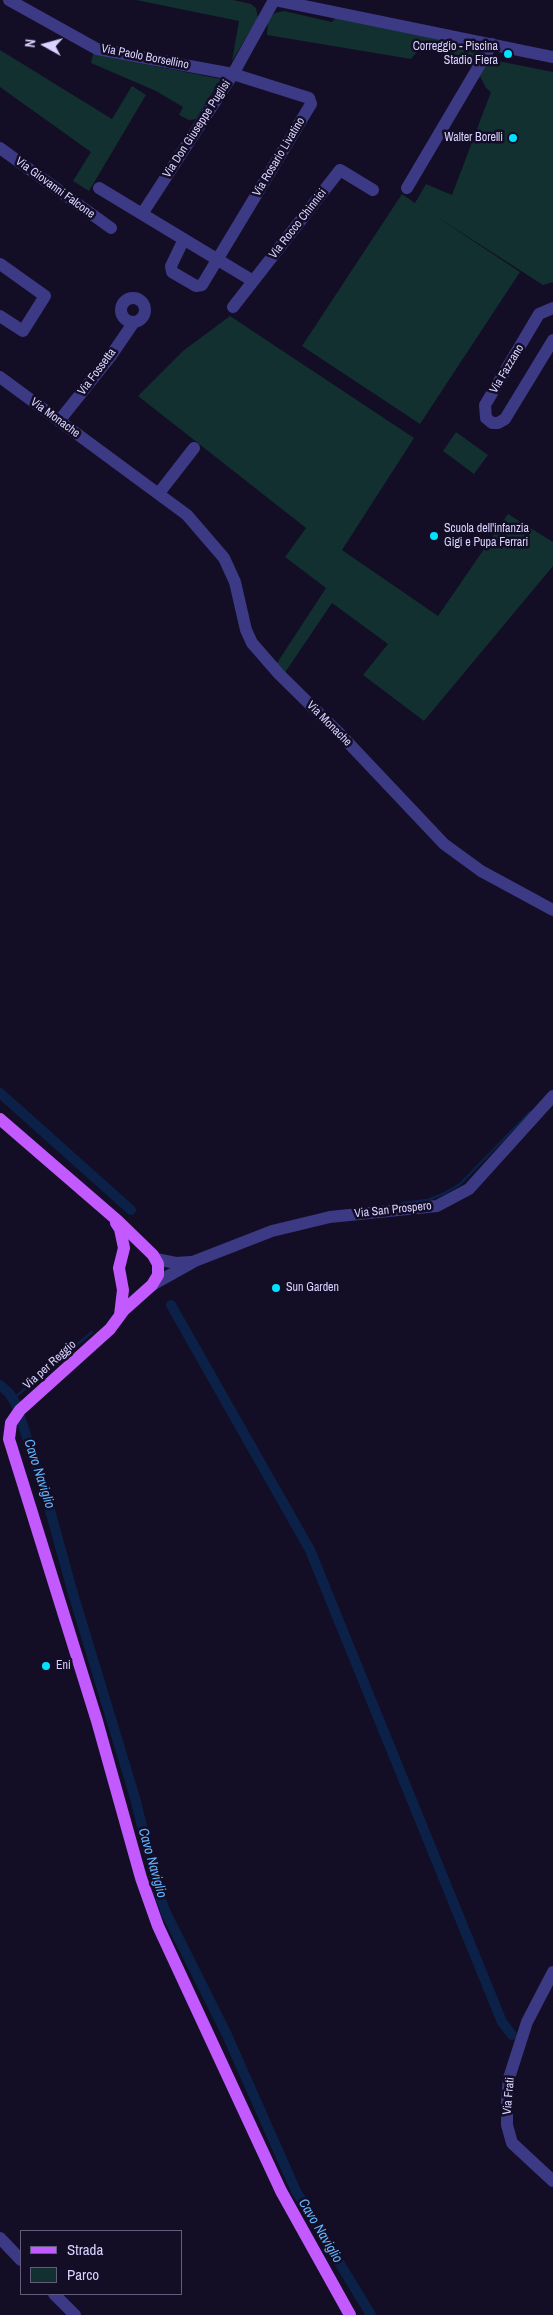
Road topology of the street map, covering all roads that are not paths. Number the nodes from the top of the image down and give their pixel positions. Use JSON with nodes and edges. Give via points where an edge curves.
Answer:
{"nodes":[{"id":1,"x":9,"y":0,"type":"edge"},
{"id":2,"x":274,"y":0,"type":"edge"},
{"id":3,"x":492,"y":44,"type":"junction"},
{"id":4,"x":553,"y":57,"type":"edge"},
{"id":5,"x":233,"y":74,"type":"junction"},
{"id":6,"x":0,"y":148,"type":"edge"},
{"id":7,"x":100,"y":188,"type":"dead end"},
{"id":8,"x":407,"y":188,"type":"dead end"},
{"id":9,"x":373,"y":190,"type":"dead end"},
{"id":10,"x":142,"y":214,"type":"junction"},
{"id":11,"x":111,"y":228,"type":"dead end"},
{"id":12,"x":184,"y":239,"type":"junction"},
{"id":13,"x":218,"y":259,"type":"junction"},
{"id":14,"x":0,"y":264,"type":"edge"},
{"id":15,"x":253,"y":281,"type":"junction"},
{"id":16,"x":233,"y":307,"type":"dead end"},
{"id":17,"x":553,"y":308,"type":"edge"},
{"id":18,"x":0,"y":316,"type":"edge"},
{"id":19,"x":134,"y":322,"type":"dead end"},
{"id":20,"x":553,"y":340,"type":"edge"},
{"id":21,"x":0,"y":378,"type":"edge"},
{"id":22,"x":59,"y":421,"type":"junction"},
{"id":23,"x":194,"y":448,"type":"dead end"},
{"id":24,"x":159,"y":493,"type":"junction"},
{"id":25,"x":553,"y":910,"type":"edge"},
{"id":26,"x":553,"y":1096,"type":"edge"},
{"id":27,"x":0,"y":1119,"type":"edge"},
{"id":28,"x":110,"y":1215,"type":"junction"},
{"id":29,"x":152,"y":1255,"type":"junction"},
{"id":30,"x":123,"y":1258,"type":"junction"},
{"id":31,"x":195,"y":1261,"type":"junction"},
{"id":32,"x":122,"y":1279,"type":"junction"},
{"id":33,"x":149,"y":1287,"type":"junction"},
{"id":34,"x":119,"y":1317,"type":"junction"},
{"id":35,"x":4,"y":1441,"type":"edge"},
{"id":36,"x":553,"y":1972,"type":"edge"},
{"id":37,"x":553,"y":2181,"type":"edge"},
{"id":38,"x":0,"y":2238,"type":"edge"},
{"id":39,"x":20,"y":2259,"type":"edge"},
{"id":40,"x":55,"y":2295,"type":"edge"},
{"id":41,"x":75,"y":2315,"type":"edge"},
{"id":42,"x":350,"y":2315,"type":"edge"}],
"edges":[{"from":1,"to":5,"type":"street","name":"Via Paolo Borsellino","via":[[97,49]]},
{"from":2,"to":3,"type":"street"},
{"from":2,"to":5,"type":"street","name":"Via Don Giuseppe Puglisi"},
{"from":3,"to":4,"type":"street"},
{"from":3,"to":8,"type":"street"},
{"from":5,"to":10,"type":"street","name":"Via Don Giuseppe Puglisi"},
{"from":5,"to":13,"type":"street","name":"Via Rosario Livatino","via":[[309,98],[311,104]]},
{"from":6,"to":11,"type":"street","name":"Via Giovanni Falcone"},
{"from":7,"to":10,"type":"street"},
{"from":9,"to":15,"type":"street","name":"Via Rocco Chinnici","via":[[340,170]]},
{"from":10,"to":12,"type":"street"},
{"from":12,"to":13,"type":"street"},
{"from":12,"to":13,"type":"street","via":[[170,266],[172,272],[196,286],[202,285]]},
{"from":13,"to":15,"type":"street"},
{"from":14,"to":18,"type":"street","via":[[45,296],[23,331]]},
{"from":15,"to":16,"type":"street","name":"Via Rocco Chinnici"},
{"from":17,"to":20,"type":"street","name":"Via Fazzano","via":[[539,314],[485,405],[486,418],[492,423],[505,419]]},
{"from":19,"to":22,"type":"street","name":"Via Fossetta"},
{"from":21,"to":22,"type":"street","name":"Via Monache"},
{"from":22,"to":24,"type":"street","name":"Via Monache"},
{"from":23,"to":24,"type":"street"},
{"from":24,"to":25,"type":"street","name":"Via Monache","via":[[187,516],[224,558],[235,582],[252,643],[280,674],[444,844],[481,871]]},
{"from":26,"to":31,"type":"street","name":"Via San Prospero","via":[[469,1189],[437,1206],[330,1217],[272,1231]]},
{"from":27,"to":28,"type":"main road"},
{"from":28,"to":29,"type":"main road"},
{"from":28,"to":30,"type":"main road","via":[[120,1229]]},
{"from":29,"to":30,"type":"main road","via":[[138,1250]]},
{"from":29,"to":31,"type":"street","name":"Via San Prospero","via":[[176,1263]]},
{"from":29,"to":33,"type":"main road","via":[[158,1264],[158,1275]]},
{"from":30,"to":32,"type":"main road","via":[[119,1268]]},
{"from":31,"to":33,"type":"street","name":"Via San Prospero"},
{"from":32,"to":33,"type":"main road","via":[[129,1287]]},
{"from":32,"to":34,"type":"main road"},
{"from":33,"to":34,"type":"main road","name":"Via per Reggio"},
{"from":34,"to":35,"type":"main road","name":"Via per Reggio","via":[[110,1329],[25,1405],[11,1423]]},
{"from":35,"to":42,"type":"main road","via":[[94,1711],[158,1926],[280,2191]]},
{"from":36,"to":37,"type":"street","name":"Via Frati","via":[[527,2022],[509,2078],[506,2101],[512,2143]]},
{"from":38,"to":39,"type":"street"},
{"from":40,"to":41,"type":"street"}]}
